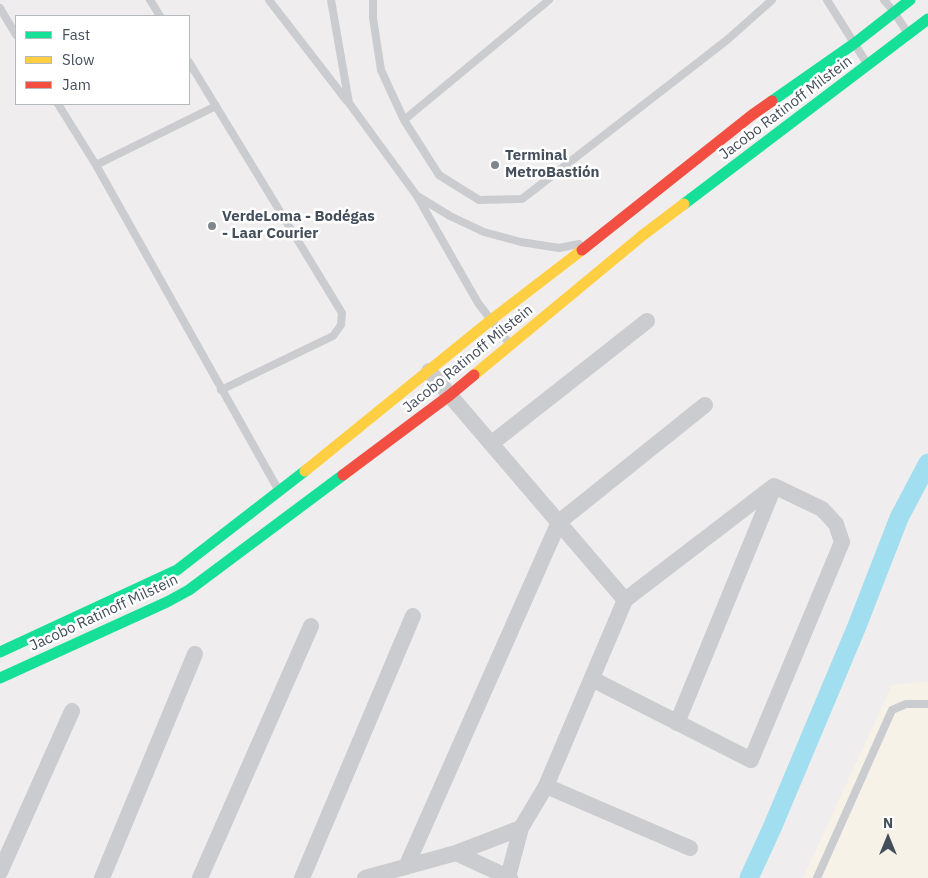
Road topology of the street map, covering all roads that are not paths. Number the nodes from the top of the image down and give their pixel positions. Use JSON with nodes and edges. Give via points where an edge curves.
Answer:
{"nodes":[{"id":1,"x":150,"y":0,"type":"edge"},
{"id":2,"x":269,"y":0,"type":"edge"},
{"id":3,"x":332,"y":0,"type":"edge"},
{"id":4,"x":373,"y":0,"type":"edge"},
{"id":5,"x":549,"y":0,"type":"edge"},
{"id":6,"x":772,"y":0,"type":"edge"},
{"id":7,"x":827,"y":0,"type":"edge"},
{"id":8,"x":884,"y":0,"type":"edge"},
{"id":9,"x":910,"y":0,"type":"edge"},
{"id":10,"x":0,"y":8,"type":"edge"},
{"id":11,"x":894,"y":12,"type":"junction"},
{"id":12,"x":159,"y":15,"type":"edge"},
{"id":13,"x":928,"y":19,"type":"edge"},
{"id":14,"x":15,"y":33,"type":"edge"},
{"id":15,"x":908,"y":34,"type":"junction"},
{"id":16,"x":854,"y":43,"type":"junction"},
{"id":17,"x":190,"y":64,"type":"edge"},
{"id":18,"x":868,"y":65,"type":"junction"},
{"id":19,"x":349,"y":102,"type":"junction"},
{"id":20,"x":59,"y":105,"type":"edge"},
{"id":21,"x":216,"y":106,"type":"junction"},
{"id":22,"x":404,"y":120,"type":"junction"},
{"id":23,"x":96,"y":165,"type":"junction"},
{"id":24,"x":417,"y":196,"type":"junction"},
{"id":25,"x":594,"y":245,"type":"junction"},
{"id":26,"x":491,"y":320,"type":"junction"},
{"id":27,"x":647,"y":321,"type":"dead end"},
{"id":28,"x":510,"y":345,"type":"junction"},
{"id":29,"x":429,"y":371,"type":"junction"},
{"id":30,"x":221,"y":390,"type":"junction"},
{"id":31,"x":450,"y":395,"type":"junction"},
{"id":32,"x":705,"y":404,"type":"dead end"},
{"id":33,"x":492,"y":443,"type":"junction"},
{"id":34,"x":774,"y":486,"type":"junction"},
{"id":35,"x":279,"y":492,"type":"junction"},
{"id":36,"x":559,"y":522,"type":"junction"},
{"id":37,"x":626,"y":600,"type":"junction"},
{"id":38,"x":413,"y":616,"type":"dead end"},
{"id":39,"x":311,"y":626,"type":"dead end"},
{"id":40,"x":0,"y":652,"type":"edge"},
{"id":41,"x":195,"y":654,"type":"dead end"},
{"id":42,"x":0,"y":678,"type":"edge"},
{"id":43,"x":592,"y":679,"type":"junction"},
{"id":44,"x":928,"y":704,"type":"edge"},
{"id":45,"x":72,"y":711,"type":"dead end"},
{"id":46,"x":677,"y":724,"type":"junction"},
{"id":47,"x":546,"y":786,"type":"junction"},
{"id":48,"x":521,"y":828,"type":"junction"},
{"id":49,"x":690,"y":848,"type":"dead end"},
{"id":50,"x":456,"y":853,"type":"junction"},
{"id":51,"x":406,"y":867,"type":"junction"},
{"id":52,"x":0,"y":872,"type":"edge"},
{"id":53,"x":509,"y":877,"type":"edge"},
{"id":54,"x":102,"y":878,"type":"edge"},
{"id":55,"x":200,"y":878,"type":"edge"},
{"id":56,"x":302,"y":878,"type":"edge"},
{"id":57,"x":365,"y":878,"type":"edge"},
{"id":58,"x":817,"y":878,"type":"edge"}],
"edges":[{"from":1,"to":12,"type":"lane"},
{"from":2,"to":19,"type":"lane"},
{"from":3,"to":19,"type":"lane"},
{"from":4,"to":22,"type":"lane","via":[[381,70]]},
{"from":5,"to":22,"type":"lane"},
{"from":6,"to":22,"type":"lane","via":[[727,40],[522,199],[479,200],[439,175]]},
{"from":7,"to":16,"type":"lane"},
{"from":8,"to":11,"type":"lane"},
{"from":9,"to":11,"type":"street","name":"Jacobo Ratinoff Milstein"},
{"from":10,"to":14,"type":"lane"},
{"from":11,"to":15,"type":"lane"},
{"from":11,"to":16,"type":"street","name":"Jacobo Ratinoff Milstein"},
{"from":13,"to":15,"type":"street","name":"Jacobo Ratinoff Milstein"},
{"from":15,"to":18,"type":"street","name":"Jacobo Ratinoff Milstein"},
{"from":16,"to":18,"type":"lane"},
{"from":16,"to":25,"type":"street","name":"Jacobo Ratinoff Milstein","via":[[752,115]]},
{"from":17,"to":21,"type":"lane"},
{"from":18,"to":28,"type":"street","name":"Jacobo Ratinoff Milstein","via":[[608,258]]},
{"from":19,"to":24,"type":"lane"},
{"from":20,"to":23,"type":"lane"},
{"from":21,"to":23,"type":"lane"},
{"from":21,"to":30,"type":"lane","via":[[342,313],[341,325],[333,336]]},
{"from":23,"to":30,"type":"lane"},
{"from":24,"to":25,"type":"lane","via":[[484,232],[559,248]]},
{"from":24,"to":26,"type":"lane"},
{"from":25,"to":26,"type":"street","name":"Jacobo Ratinoff Milstein"},
{"from":26,"to":28,"type":"lane"},
{"from":26,"to":29,"type":"street","name":"Jacobo Ratinoff Milstein"},
{"from":27,"to":33,"type":"street"},
{"from":28,"to":31,"type":"street","name":"Jacobo Ratinoff Milstein"},
{"from":29,"to":31,"type":"street"},
{"from":29,"to":35,"type":"street","name":"Jacobo Ratinoff Milstein"},
{"from":30,"to":35,"type":"lane"},
{"from":31,"to":33,"type":"street"},
{"from":31,"to":42,"type":"street","name":"Jacobo Ratinoff Milstein","via":[[189,590]]},
{"from":32,"to":36,"type":"street"},
{"from":33,"to":36,"type":"street"},
{"from":34,"to":37,"type":"street"},
{"from":34,"to":46,"type":"street"},
{"from":34,"to":46,"type":"street","via":[[822,509],[836,524],[842,542],[751,760]]},
{"from":35,"to":40,"type":"street","name":"Jacobo Ratinoff Milstein","via":[[177,570]]},
{"from":36,"to":37,"type":"street"},
{"from":36,"to":51,"type":"street"},
{"from":37,"to":43,"type":"street"},
{"from":38,"to":56,"type":"street"},
{"from":39,"to":55,"type":"street"},
{"from":41,"to":54,"type":"street"},
{"from":43,"to":46,"type":"street"},
{"from":43,"to":47,"type":"street"},
{"from":44,"to":58,"type":"lane","via":[[906,704],[892,710]]},
{"from":45,"to":52,"type":"street"},
{"from":47,"to":48,"type":"street"},
{"from":47,"to":49,"type":"street"},
{"from":48,"to":50,"type":"street"},
{"from":48,"to":53,"type":"street"},
{"from":50,"to":51,"type":"street"},
{"from":50,"to":53,"type":"street"},
{"from":51,"to":57,"type":"street"}]}
